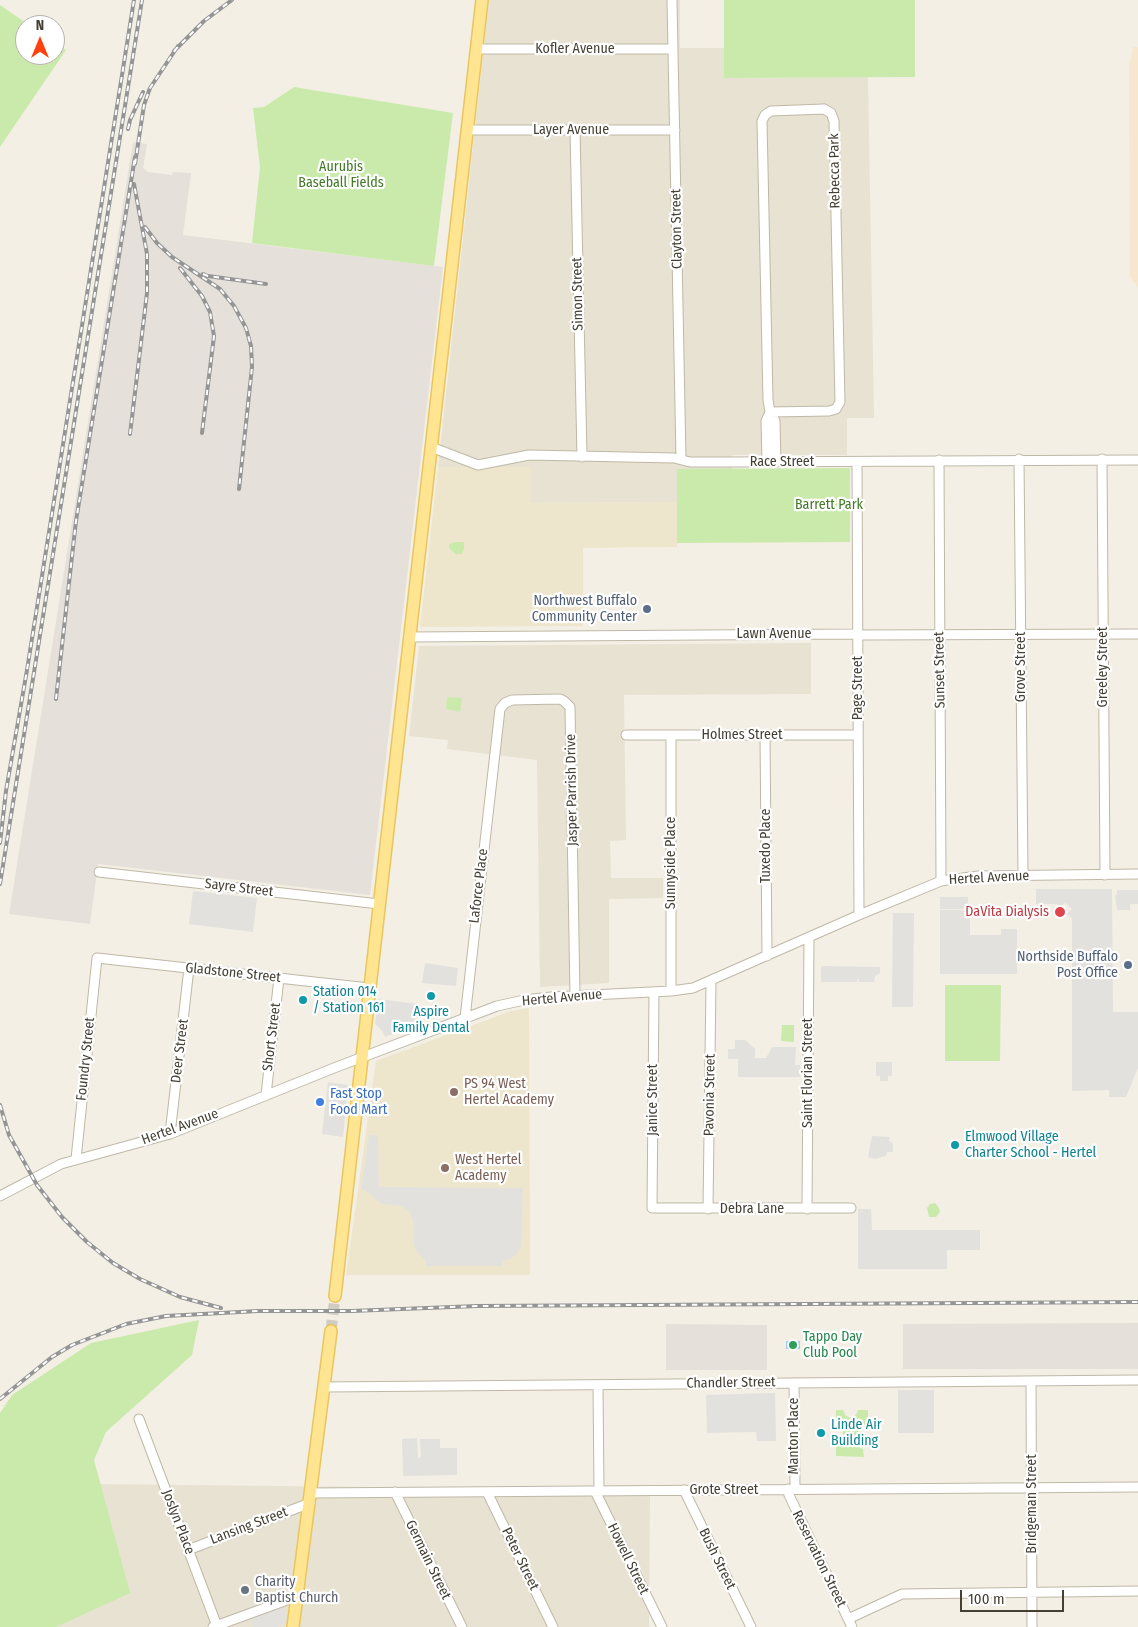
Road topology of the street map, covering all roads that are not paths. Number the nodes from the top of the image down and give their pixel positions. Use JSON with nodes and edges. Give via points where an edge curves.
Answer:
{"nodes":[{"id":1,"x":482,"y":0,"type":"edge"},
{"id":2,"x":672,"y":0,"type":"edge"},
{"id":3,"x":673,"y":49,"type":"junction"},
{"id":4,"x":477,"y":50,"type":"junction"},
{"id":5,"x":468,"y":130,"type":"junction"},
{"id":6,"x":575,"y":130,"type":"junction"},
{"id":7,"x":675,"y":130,"type":"junction"},
{"id":8,"x":770,"y":412,"type":"junction"},
{"id":9,"x":431,"y":447,"type":"junction"},
{"id":10,"x":582,"y":457,"type":"junction"},
{"id":11,"x":681,"y":459,"type":"junction"},
{"id":12,"x":1020,"y":459,"type":"junction"},
{"id":13,"x":939,"y":460,"type":"junction"},
{"id":14,"x":1102,"y":460,"type":"junction"},
{"id":15,"x":1138,"y":460,"type":"edge"},
{"id":16,"x":771,"y":462,"type":"junction"},
{"id":17,"x":857,"y":462,"type":"junction"},
{"id":18,"x":858,"y":634,"type":"junction"},
{"id":19,"x":1021,"y":634,"type":"junction"},
{"id":20,"x":1103,"y":634,"type":"junction"},
{"id":21,"x":1138,"y":634,"type":"edge"},
{"id":22,"x":939,"y":635,"type":"junction"},
{"id":23,"x":409,"y":637,"type":"junction"},
{"id":24,"x":626,"y":735,"type":"dead end"},
{"id":25,"x":671,"y":735,"type":"junction"},
{"id":26,"x":766,"y":735,"type":"junction"},
{"id":27,"x":858,"y":735,"type":"junction"},
{"id":28,"x":494,"y":755,"type":"joint"},
{"id":29,"x":99,"y":872,"type":"dead end"},
{"id":30,"x":1104,"y":874,"type":"junction"},
{"id":31,"x":1138,"y":874,"type":"edge"},
{"id":32,"x":1023,"y":875,"type":"junction"},
{"id":33,"x":942,"y":881,"type":"junction"},
{"id":34,"x":379,"y":904,"type":"junction"},
{"id":35,"x":859,"y":915,"type":"junction"},
{"id":36,"x":808,"y":937,"type":"junction"},
{"id":37,"x":767,"y":956,"type":"junction"},
{"id":38,"x":97,"y":958,"type":"joint"},
{"id":39,"x":189,"y":968,"type":"junction"},
{"id":40,"x":279,"y":978,"type":"junction"},
{"id":41,"x":710,"y":982,"type":"junction"},
{"id":42,"x":369,"y":988,"type":"junction"},
{"id":43,"x":670,"y":991,"type":"junction"},
{"id":44,"x":654,"y":992,"type":"junction"},
{"id":45,"x":575,"y":996,"type":"junction"},
{"id":46,"x":465,"y":1018,"type":"junction"},
{"id":47,"x":362,"y":1057,"type":"junction"},
{"id":48,"x":266,"y":1095,"type":"junction"},
{"id":49,"x":170,"y":1134,"type":"junction"},
{"id":50,"x":76,"y":1159,"type":"junction"},
{"id":51,"x":0,"y":1196,"type":"edge"},
{"id":52,"x":652,"y":1208,"type":"joint"},
{"id":53,"x":851,"y":1208,"type":"dead end"},
{"id":54,"x":708,"y":1209,"type":"junction"},
{"id":55,"x":807,"y":1209,"type":"junction"},
{"id":56,"x":335,"y":1296,"type":"tunnel mouth"},
{"id":57,"x":331,"y":1331,"type":"tunnel mouth"},
{"id":58,"x":1138,"y":1380,"type":"edge"},
{"id":59,"x":1031,"y":1381,"type":"junction"},
{"id":60,"x":794,"y":1383,"type":"junction"},
{"id":61,"x":598,"y":1385,"type":"junction"},
{"id":62,"x":325,"y":1387,"type":"junction"},
{"id":63,"x":139,"y":1419,"type":"dead end"},
{"id":64,"x":1138,"y":1487,"type":"edge"},
{"id":65,"x":1032,"y":1488,"type":"junction"},
{"id":66,"x":792,"y":1489,"type":"junction"},
{"id":67,"x":684,"y":1490,"type":"junction"},
{"id":68,"x":597,"y":1491,"type":"junction"},
{"id":69,"x":395,"y":1492,"type":"junction"},
{"id":70,"x":487,"y":1492,"type":"junction"},
{"id":71,"x":310,"y":1498,"type":"junction"},
{"id":72,"x":188,"y":1550,"type":"junction"},
{"id":73,"x":1032,"y":1591,"type":"junction"},
{"id":74,"x":1138,"y":1591,"type":"edge"},
{"id":75,"x":298,"y":1596,"type":"junction"},
{"id":76,"x":294,"y":1621,"type":"edge"},
{"id":77,"x":850,"y":1623,"type":"edge"},
{"id":78,"x":215,"y":1626,"type":"edge"},
{"id":79,"x":302,"y":1627,"type":"edge"},
{"id":80,"x":462,"y":1627,"type":"edge"},
{"id":81,"x":553,"y":1627,"type":"edge"},
{"id":82,"x":662,"y":1627,"type":"edge"},
{"id":83,"x":751,"y":1627,"type":"edge"},
{"id":84,"x":1032,"y":1627,"type":"edge"}],
"edges":[{"from":1,"to":4,"type":"main road"},
{"from":2,"to":3,"type":"street","name":"Clayton Street"},
{"from":3,"to":4,"type":"street","name":"Kofler Avenue"},
{"from":3,"to":7,"type":"street","name":"Clayton Street"},
{"from":4,"to":5,"type":"main road"},
{"from":5,"to":6,"type":"street","name":"Layer Avenue"},
{"from":5,"to":9,"type":"main road"},
{"from":6,"to":7,"type":"street","name":"Layer Avenue"},
{"from":6,"to":10,"type":"street","name":"Simon Street"},
{"from":7,"to":11,"type":"street","name":"Clayton Street"},
{"from":8,"to":8,"type":"street","name":"Rebecca Park","via":[[762,121],[771,111],[824,109],[831,113],[834,121],[840,402],[836,409],[829,411]]},
{"from":8,"to":16,"type":"street","name":"Rebecca Park","via":[[775,421]]},
{"from":9,"to":10,"type":"street","name":"Race Street","via":[[478,465],[529,456]]},
{"from":9,"to":23,"type":"main road"},
{"from":10,"to":11,"type":"street","name":"Race Street"},
{"from":11,"to":16,"type":"street","name":"Race Street","via":[[690,462]]},
{"from":12,"to":13,"type":"street","name":"Race Street"},
{"from":12,"to":14,"type":"street","name":"Race Street"},
{"from":12,"to":19,"type":"street","name":"Grove Street"},
{"from":13,"to":17,"type":"street","name":"Race Street"},
{"from":13,"to":22,"type":"street","name":"Sunset Street"},
{"from":14,"to":15,"type":"street","name":"Race Street"},
{"from":14,"to":20,"type":"street","name":"Greeley Street"},
{"from":16,"to":17,"type":"street","name":"Race Street"},
{"from":17,"to":18,"type":"street","name":"Page Street"},
{"from":18,"to":22,"type":"street","name":"Lawn Avenue"},
{"from":18,"to":23,"type":"street","name":"Lawn Avenue"},
{"from":18,"to":27,"type":"street","name":"Page Street"},
{"from":19,"to":20,"type":"street","name":"Lawn Avenue"},
{"from":19,"to":22,"type":"street","name":"Lawn Avenue"},
{"from":19,"to":32,"type":"street","name":"Grove Street"},
{"from":20,"to":21,"type":"street","name":"Lawn Avenue"},
{"from":20,"to":30,"type":"street","name":"Greeley Street"},
{"from":22,"to":33,"type":"street","name":"Sunset Street"},
{"from":23,"to":34,"type":"main road"},
{"from":24,"to":25,"type":"street","name":"Holmes Street"},
{"from":25,"to":26,"type":"street","name":"Holmes Street"},
{"from":25,"to":43,"type":"street","name":"Sunnyside Place"},
{"from":26,"to":27,"type":"street","name":"Holmes Street"},
{"from":26,"to":37,"type":"street","name":"Tuxedo Place"},
{"from":27,"to":35,"type":"street","name":"Page Street"},
{"from":28,"to":45,"type":"street","name":"Jasper Parrish Drive","via":[[500,709],[508,701],[560,699],[568,704]]},
{"from":28,"to":46,"type":"street","name":"Laforce Place"},
{"from":29,"to":34,"type":"street","name":"Sayre Street"},
{"from":30,"to":31,"type":"street","name":"Hertel Avenue"},
{"from":30,"to":32,"type":"street","name":"Hertel Avenue"},
{"from":32,"to":33,"type":"street","name":"Hertel Avenue"},
{"from":33,"to":35,"type":"street","name":"Hertel Avenue"},
{"from":34,"to":42,"type":"main road"},
{"from":35,"to":36,"type":"street","name":"Hertel Avenue"},
{"from":36,"to":37,"type":"street","name":"Hertel Avenue"},
{"from":36,"to":55,"type":"street","name":"Saint Florian Street"},
{"from":37,"to":41,"type":"street","name":"Hertel Avenue"},
{"from":38,"to":39,"type":"street","name":"Gladstone Street"},
{"from":38,"to":50,"type":"street","name":"Foundry Street"},
{"from":39,"to":40,"type":"street","name":"Gladstone Street"},
{"from":39,"to":49,"type":"street","name":"Deer Street"},
{"from":40,"to":42,"type":"street","name":"Gladstone Street"},
{"from":40,"to":48,"type":"street","name":"Short Street"},
{"from":41,"to":43,"type":"street","name":"Hertel Avenue"},
{"from":41,"to":54,"type":"street","name":"Pavonia Street"},
{"from":42,"to":47,"type":"main road"},
{"from":43,"to":44,"type":"street","name":"Hertel Avenue"},
{"from":44,"to":45,"type":"street","name":"Hertel Avenue"},
{"from":44,"to":52,"type":"street","name":"Janice Street"},
{"from":45,"to":46,"type":"street","name":"Hertel Avenue","via":[[524,1000]]},
{"from":46,"to":47,"type":"street","name":"Hertel Avenue"},
{"from":47,"to":48,"type":"street","name":"Hertel Avenue"},
{"from":47,"to":56,"type":"main road"},
{"from":48,"to":49,"type":"street","name":"Hertel Avenue"},
{"from":49,"to":50,"type":"street","name":"Hertel Avenue"},
{"from":50,"to":51,"type":"street","name":"Hertel Avenue","via":[[45,1171]]},
{"from":52,"to":54,"type":"street","name":"Debra Lane"},
{"from":53,"to":55,"type":"street","name":"Debra Lane"},
{"from":54,"to":55,"type":"street","name":"Debra Lane"},
{"from":57,"to":62,"type":"main road"},
{"from":58,"to":59,"type":"street","name":"Chandler Street"},
{"from":59,"to":60,"type":"street","name":"Chandler Street"},
{"from":59,"to":65,"type":"street","name":"Bridgeman Street"},
{"from":60,"to":61,"type":"street","name":"Chandler Street"},
{"from":60,"to":66,"type":"street","name":"Manton Place"},
{"from":61,"to":62,"type":"street","name":"Chandler Street"},
{"from":61,"to":68,"type":"street","name":"Howell Street"},
{"from":62,"to":71,"type":"main road"},
{"from":63,"to":72,"type":"street","name":"Joslyn Place"},
{"from":64,"to":65,"type":"street","name":"Grote Street"},
{"from":65,"to":66,"type":"street","name":"Grote Street"},
{"from":65,"to":73,"type":"street","name":"Bridgeman Street"},
{"from":66,"to":67,"type":"street","name":"Grote Street"},
{"from":66,"to":77,"type":"street","name":"Reservation Street","via":[[789,1495]]},
{"from":67,"to":68,"type":"street","name":"Grote Street"},
{"from":67,"to":83,"type":"street","name":"Bush Street"},
{"from":68,"to":70,"type":"street","name":"Grote Street"},
{"from":68,"to":82,"type":"street","name":"Howell Street"},
{"from":69,"to":70,"type":"street","name":"Grote Street"},
{"from":69,"to":71,"type":"street","name":"Grote Street"},
{"from":69,"to":80,"type":"street","name":"Germain Street"},
{"from":70,"to":81,"type":"street","name":"Peter Street"},
{"from":71,"to":72,"type":"street","name":"Lansing Street"},
{"from":71,"to":75,"type":"main road"},
{"from":72,"to":78,"type":"street","name":"Joslyn Place"},
{"from":73,"to":74,"type":"street"},
{"from":73,"to":77,"type":"street","via":[[902,1594]]},
{"from":73,"to":84,"type":"street","name":"Bridgeman Street"},
{"from":75,"to":76,"type":"main road"},
{"from":75,"to":78,"type":"street"},
{"from":76,"to":79,"type":"street"}]}
